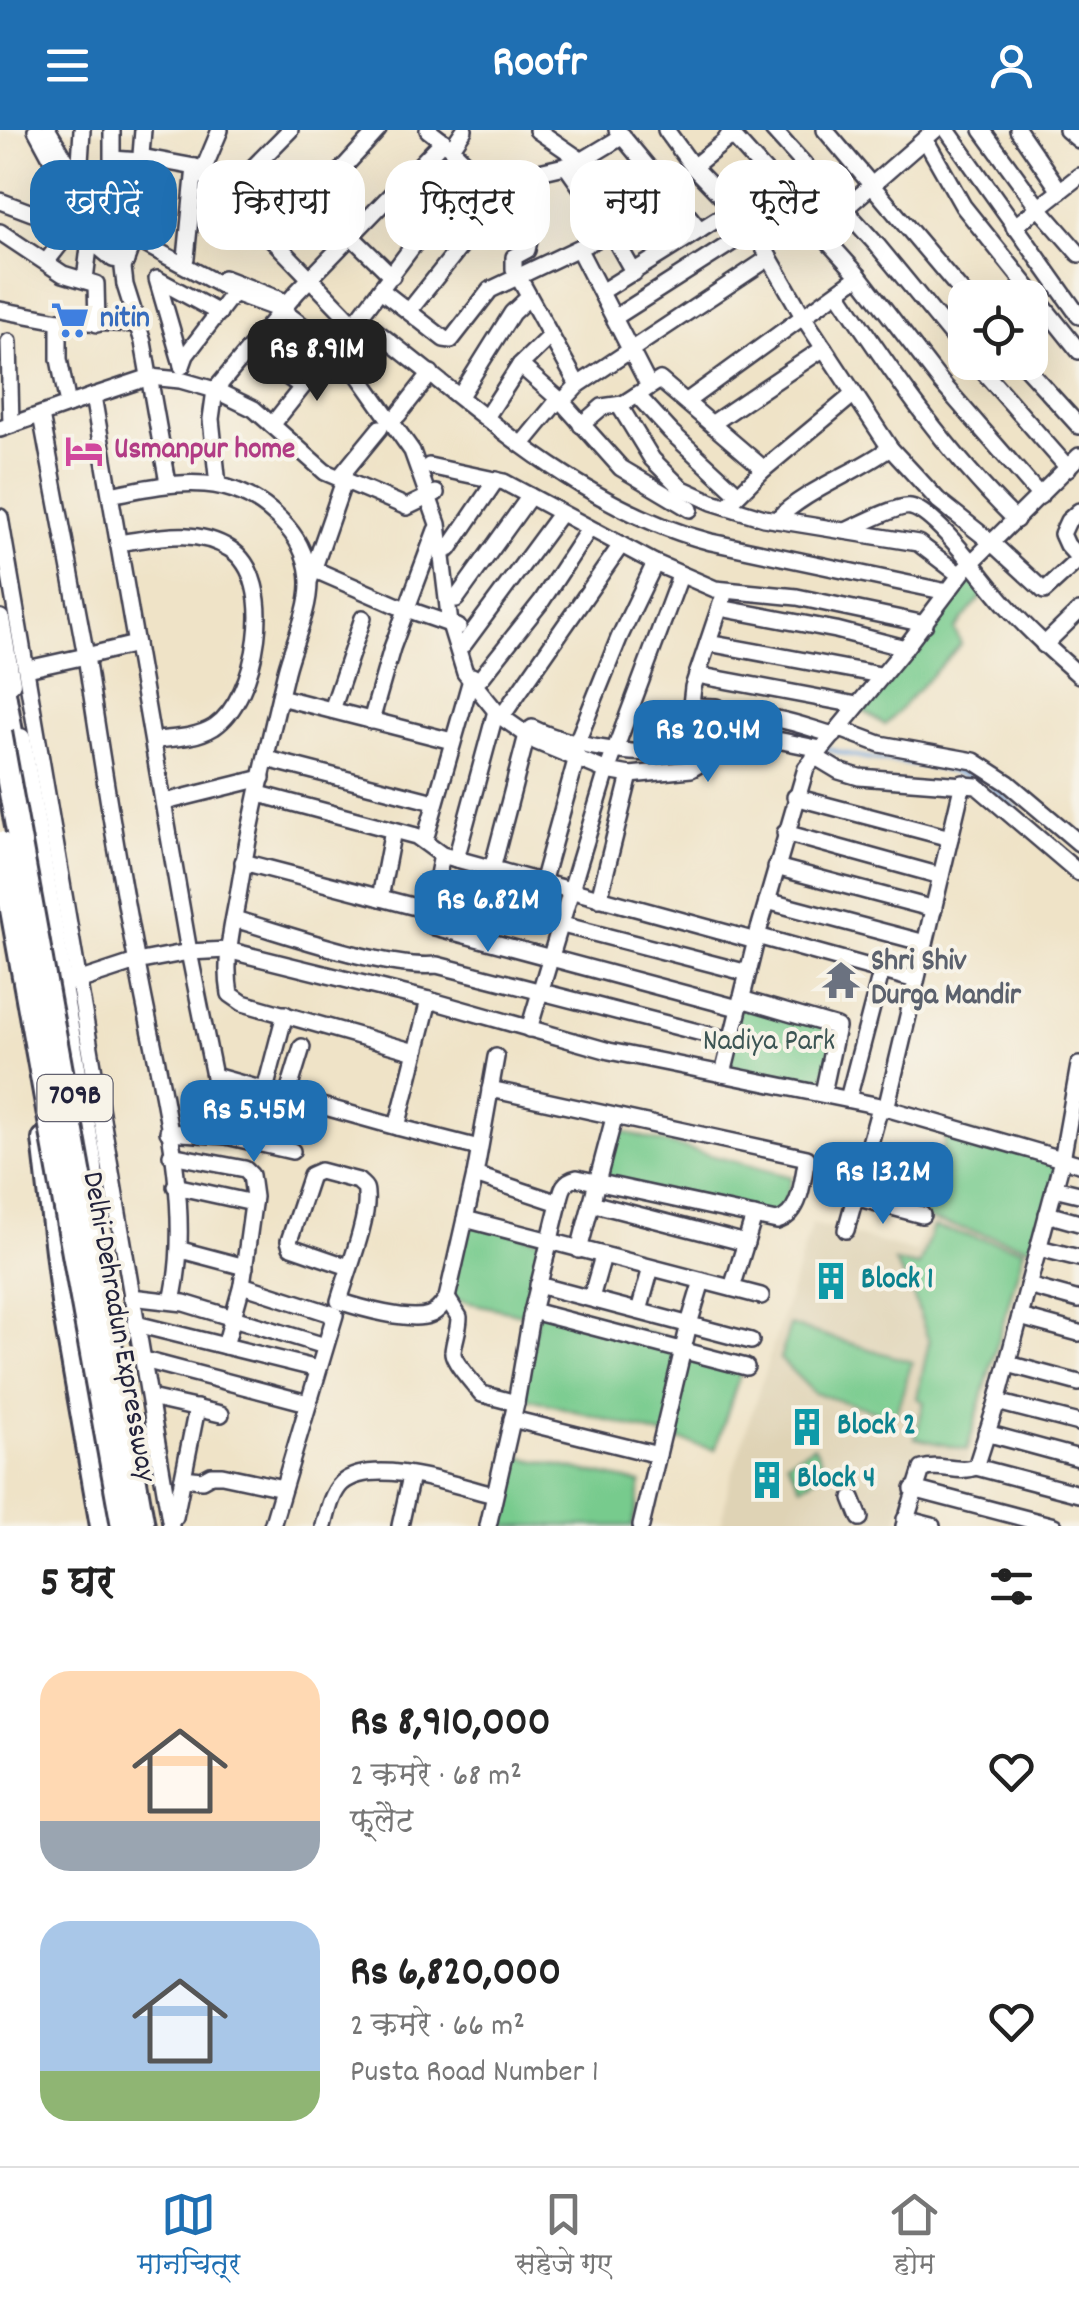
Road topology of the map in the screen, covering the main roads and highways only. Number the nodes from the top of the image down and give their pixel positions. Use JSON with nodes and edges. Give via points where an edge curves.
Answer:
{"nodes":[{"id":1,"x":0,"y":619,"type":"edge"},
{"id":2,"x":0,"y":670,"type":"edge"},
{"id":3,"x":0,"y":732,"type":"edge"},
{"id":4,"x":0,"y":843,"type":"edge"},
{"id":5,"x":0,"y":874,"type":"edge"},
{"id":6,"x":65,"y":984,"type":"junction"},
{"id":7,"x":102,"y":1526,"type":"edge"},
{"id":8,"x":123,"y":1526,"type":"edge"},
{"id":9,"x":142,"y":1526,"type":"edge"},
{"id":10,"x":154,"y":1526,"type":"edge"}],
"edges":[{"from":1,"to":6,"type":"main road"},
{"from":2,"to":6,"type":"highway","number":"709B"},
{"from":3,"to":9,"type":"highway","name":"Delhi-Dehradun Expressway","bridge":true},
{"from":4,"to":8,"type":"highway","name":"Delhi-Dehradun Expressway","bridge":true},
{"from":5,"to":7,"type":"highway","number":"709B"},
{"from":6,"to":10,"type":"highway","number":"709B","via":[[94,1206]]}]}
